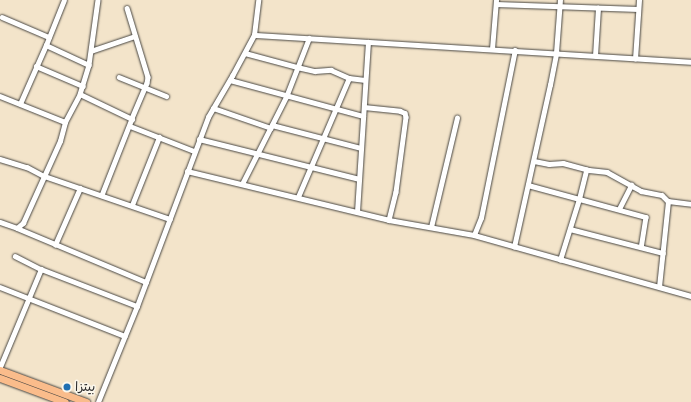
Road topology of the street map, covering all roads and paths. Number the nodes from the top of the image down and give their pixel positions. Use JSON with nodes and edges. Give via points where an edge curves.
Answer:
{"nodes":[{"id":1,"x":64,"y":0,"type":"edge"},
{"id":2,"x":98,"y":0,"type":"edge"},
{"id":3,"x":258,"y":0,"type":"edge"},
{"id":4,"x":560,"y":0,"type":"edge"},
{"id":5,"x":639,"y":0,"type":"edge"},
{"id":6,"x":496,"y":2,"type":"edge"},
{"id":7,"x":560,"y":6,"type":"junction"},
{"id":8,"x":127,"y":8,"type":"dead end"},
{"id":9,"x":598,"y":8,"type":"junction"},
{"id":10,"x":638,"y":9,"type":"junction"},
{"id":11,"x":2,"y":17,"type":"dead end"},
{"id":12,"x":254,"y":34,"type":"junction"},
{"id":13,"x":135,"y":36,"type":"junction"},
{"id":14,"x":49,"y":37,"type":"junction"},
{"id":15,"x":309,"y":38,"type":"junction"},
{"id":16,"x":368,"y":42,"type":"junction"},
{"id":17,"x":46,"y":45,"type":"junction"},
{"id":18,"x":492,"y":49,"type":"junction"},
{"id":19,"x":514,"y":50,"type":"junction"},
{"id":20,"x":91,"y":52,"type":"junction"},
{"id":21,"x":245,"y":53,"type":"junction"},
{"id":22,"x":556,"y":53,"type":"junction"},
{"id":23,"x":595,"y":56,"type":"junction"},
{"id":24,"x":635,"y":59,"type":"junction"},
{"id":25,"x":691,"y":62,"type":"edge"},
{"id":26,"x":89,"y":65,"type":"junction"},
{"id":27,"x":36,"y":66,"type":"junction"},
{"id":28,"x":297,"y":67,"type":"junction"},
{"id":29,"x":120,"y":77,"type":"dead end"},
{"id":30,"x":349,"y":78,"type":"junction"},
{"id":31,"x":230,"y":80,"type":"junction"},
{"id":32,"x":365,"y":80,"type":"junction"},
{"id":33,"x":83,"y":86,"type":"junction"},
{"id":34,"x":145,"y":88,"type":"junction"},
{"id":35,"x":80,"y":94,"type":"junction"},
{"id":36,"x":0,"y":96,"type":"edge"},
{"id":37,"x":166,"y":96,"type":"dead end"},
{"id":38,"x":286,"y":96,"type":"junction"},
{"id":39,"x":20,"y":104,"type":"junction"},
{"id":40,"x":364,"y":107,"type":"junction"},
{"id":41,"x":213,"y":108,"type":"junction"},
{"id":42,"x":336,"y":110,"type":"junction"},
{"id":43,"x":363,"y":116,"type":"junction"},
{"id":44,"x":457,"y":118,"type":"dead end"},
{"id":45,"x":132,"y":119,"type":"junction"},
{"id":46,"x":65,"y":122,"type":"junction"},
{"id":47,"x":130,"y":126,"type":"junction"},
{"id":48,"x":271,"y":127,"type":"junction"},
{"id":49,"x":159,"y":137,"type":"junction"},
{"id":50,"x":324,"y":138,"type":"junction"},
{"id":51,"x":199,"y":139,"type":"junction"},
{"id":52,"x":361,"y":148,"type":"junction"},
{"id":53,"x":194,"y":151,"type":"junction"},
{"id":54,"x":258,"y":153,"type":"junction"},
{"id":55,"x":0,"y":159,"type":"edge"},
{"id":56,"x":534,"y":161,"type":"junction"},
{"id":57,"x":311,"y":167,"type":"junction"},
{"id":58,"x":586,"y":170,"type":"junction"},
{"id":59,"x":187,"y":171,"type":"junction"},
{"id":60,"x":44,"y":176,"type":"junction"},
{"id":61,"x":359,"y":179,"type":"junction"},
{"id":62,"x":242,"y":184,"type":"junction"},
{"id":63,"x":528,"y":185,"type":"junction"},
{"id":64,"x":631,"y":185,"type":"junction"},
{"id":65,"x":80,"y":188,"type":"junction"},
{"id":66,"x":102,"y":195,"type":"junction"},
{"id":67,"x":298,"y":197,"type":"junction"},
{"id":68,"x":579,"y":199,"type":"junction"},
{"id":69,"x":668,"y":201,"type":"junction"},
{"id":70,"x":691,"y":204,"type":"edge"},
{"id":71,"x":132,"y":205,"type":"junction"},
{"id":72,"x":619,"y":209,"type":"junction"},
{"id":73,"x":357,"y":212,"type":"junction"},
{"id":74,"x":170,"y":219,"type":"junction"},
{"id":75,"x":389,"y":220,"type":"junction"},
{"id":76,"x":0,"y":222,"type":"edge"},
{"id":77,"x":431,"y":227,"type":"junction"},
{"id":78,"x":17,"y":228,"type":"junction"},
{"id":79,"x":570,"y":228,"type":"junction"},
{"id":80,"x":474,"y":235,"type":"junction"},
{"id":81,"x":55,"y":245,"type":"junction"},
{"id":82,"x":514,"y":247,"type":"junction"},
{"id":83,"x":641,"y":247,"type":"junction"},
{"id":84,"x":663,"y":253,"type":"junction"},
{"id":85,"x":14,"y":256,"type":"dead end"},
{"id":86,"x":560,"y":260,"type":"junction"},
{"id":87,"x":41,"y":268,"type":"junction"},
{"id":88,"x":146,"y":282,"type":"junction"},
{"id":89,"x":0,"y":287,"type":"edge"},
{"id":90,"x":659,"y":287,"type":"junction"},
{"id":91,"x":691,"y":295,"type":"edge"},
{"id":92,"x":29,"y":298,"type":"junction"},
{"id":93,"x":137,"y":306,"type":"junction"},
{"id":94,"x":125,"y":336,"type":"junction"},
{"id":95,"x":0,"y":369,"type":"edge"},
{"id":96,"x":0,"y":378,"type":"edge"},
{"id":97,"x":81,"y":401,"type":"edge"},
{"id":98,"x":65,"y":402,"type":"edge"},
{"id":99,"x":98,"y":402,"type":"edge"}],
"edges":[{"from":1,"to":14,"type":"street"},
{"from":2,"to":20,"type":"street"},
{"from":3,"to":12,"type":"street"},
{"from":4,"to":7,"type":"street"},
{"from":5,"to":10,"type":"street"},
{"from":6,"to":7,"type":"street"},
{"from":6,"to":18,"type":"street"},
{"from":7,"to":9,"type":"street"},
{"from":7,"to":22,"type":"street"},
{"from":8,"to":13,"type":"street"},
{"from":9,"to":10,"type":"street"},
{"from":9,"to":23,"type":"street"},
{"from":10,"to":24,"type":"street"},
{"from":11,"to":14,"type":"street"},
{"from":12,"to":15,"type":"street"},
{"from":12,"to":21,"type":"street"},
{"from":13,"to":20,"type":"street"},
{"from":13,"to":34,"type":"street","via":[[148,77]]},
{"from":14,"to":17,"type":"street"},
{"from":15,"to":16,"type":"street"},
{"from":15,"to":28,"type":"street"},
{"from":16,"to":18,"type":"street"},
{"from":16,"to":32,"type":"street"},
{"from":17,"to":26,"type":"street"},
{"from":17,"to":27,"type":"street"},
{"from":18,"to":19,"type":"street"},
{"from":19,"to":22,"type":"street"},
{"from":19,"to":80,"type":"street","via":[[481,218]]},
{"from":20,"to":26,"type":"street"},
{"from":21,"to":28,"type":"street"},
{"from":21,"to":31,"type":"street"},
{"from":22,"to":23,"type":"street"},
{"from":22,"to":56,"type":"street"},
{"from":23,"to":24,"type":"street"},
{"from":24,"to":25,"type":"street"},
{"from":26,"to":33,"type":"street"},
{"from":27,"to":33,"type":"street"},
{"from":27,"to":39,"type":"street"},
{"from":28,"to":30,"type":"street","via":[[315,71],[334,71]]},
{"from":28,"to":38,"type":"street"},
{"from":29,"to":34,"type":"street"},
{"from":30,"to":32,"type":"street"},
{"from":30,"to":42,"type":"street"},
{"from":31,"to":38,"type":"street"},
{"from":31,"to":41,"type":"street"},
{"from":32,"to":40,"type":"street"},
{"from":33,"to":35,"type":"street"},
{"from":34,"to":37,"type":"street"},
{"from":34,"to":45,"type":"street"},
{"from":35,"to":45,"type":"street"},
{"from":35,"to":46,"type":"street"},
{"from":36,"to":39,"type":"street"},
{"from":38,"to":42,"type":"street"},
{"from":38,"to":48,"type":"street"},
{"from":39,"to":46,"type":"street"},
{"from":40,"to":43,"type":"street"},
{"from":40,"to":75,"type":"street","via":[[400,111],[405,113],[406,117],[397,185]]},
{"from":41,"to":48,"type":"street"},
{"from":41,"to":51,"type":"street"},
{"from":42,"to":43,"type":"street"},
{"from":42,"to":50,"type":"street"},
{"from":43,"to":52,"type":"street"},
{"from":44,"to":77,"type":"street"},
{"from":45,"to":47,"type":"street"},
{"from":46,"to":60,"type":"street","via":[[60,141]]},
{"from":47,"to":49,"type":"street"},
{"from":47,"to":66,"type":"street"},
{"from":48,"to":50,"type":"street"},
{"from":48,"to":54,"type":"street"},
{"from":49,"to":53,"type":"street"},
{"from":49,"to":71,"type":"street"},
{"from":50,"to":52,"type":"street"},
{"from":50,"to":57,"type":"street"},
{"from":51,"to":53,"type":"street"},
{"from":51,"to":54,"type":"street"},
{"from":52,"to":61,"type":"street"},
{"from":53,"to":59,"type":"street"},
{"from":54,"to":57,"type":"street"},
{"from":54,"to":62,"type":"street"},
{"from":55,"to":60,"type":"street","via":[[27,167]]},
{"from":56,"to":58,"type":"street","via":[[563,163]]},
{"from":56,"to":63,"type":"street"},
{"from":57,"to":61,"type":"street"},
{"from":57,"to":67,"type":"street"},
{"from":58,"to":64,"type":"street","via":[[610,173]]},
{"from":58,"to":68,"type":"street"},
{"from":59,"to":62,"type":"street"},
{"from":59,"to":74,"type":"street"},
{"from":60,"to":65,"type":"street"},
{"from":60,"to":78,"type":"street","via":[[22,223]]},
{"from":61,"to":73,"type":"street"},
{"from":62,"to":67,"type":"street"},
{"from":63,"to":68,"type":"street"},
{"from":63,"to":82,"type":"street"},
{"from":64,"to":69,"type":"street","via":[[643,192],[662,195]]},
{"from":64,"to":72,"type":"street"},
{"from":65,"to":66,"type":"street"},
{"from":65,"to":81,"type":"street"},
{"from":66,"to":71,"type":"street"},
{"from":67,"to":73,"type":"street"},
{"from":68,"to":72,"type":"street"},
{"from":68,"to":79,"type":"street"},
{"from":69,"to":70,"type":"street"},
{"from":69,"to":84,"type":"street"},
{"from":71,"to":74,"type":"street"},
{"from":72,"to":83,"type":"street","via":[[646,218]]},
{"from":73,"to":75,"type":"street"},
{"from":74,"to":88,"type":"street"},
{"from":75,"to":77,"type":"street"},
{"from":76,"to":78,"type":"street"},
{"from":77,"to":80,"type":"street"},
{"from":78,"to":81,"type":"street"},
{"from":79,"to":83,"type":"street"},
{"from":79,"to":86,"type":"street"},
{"from":80,"to":82,"type":"street"},
{"from":81,"to":88,"type":"street"},
{"from":82,"to":86,"type":"street"},
{"from":83,"to":84,"type":"street"},
{"from":84,"to":90,"type":"street"},
{"from":85,"to":87,"type":"street"},
{"from":86,"to":90,"type":"street"},
{"from":87,"to":92,"type":"street"},
{"from":87,"to":93,"type":"street"},
{"from":88,"to":93,"type":"street"},
{"from":89,"to":92,"type":"street"},
{"from":90,"to":91,"type":"street"},
{"from":92,"to":94,"type":"street"},
{"from":92,"to":95,"type":"street"},
{"from":93,"to":94,"type":"street"},
{"from":94,"to":99,"type":"street"},
{"from":95,"to":97,"type":"main road"},
{"from":96,"to":98,"type":"main road"}]}
